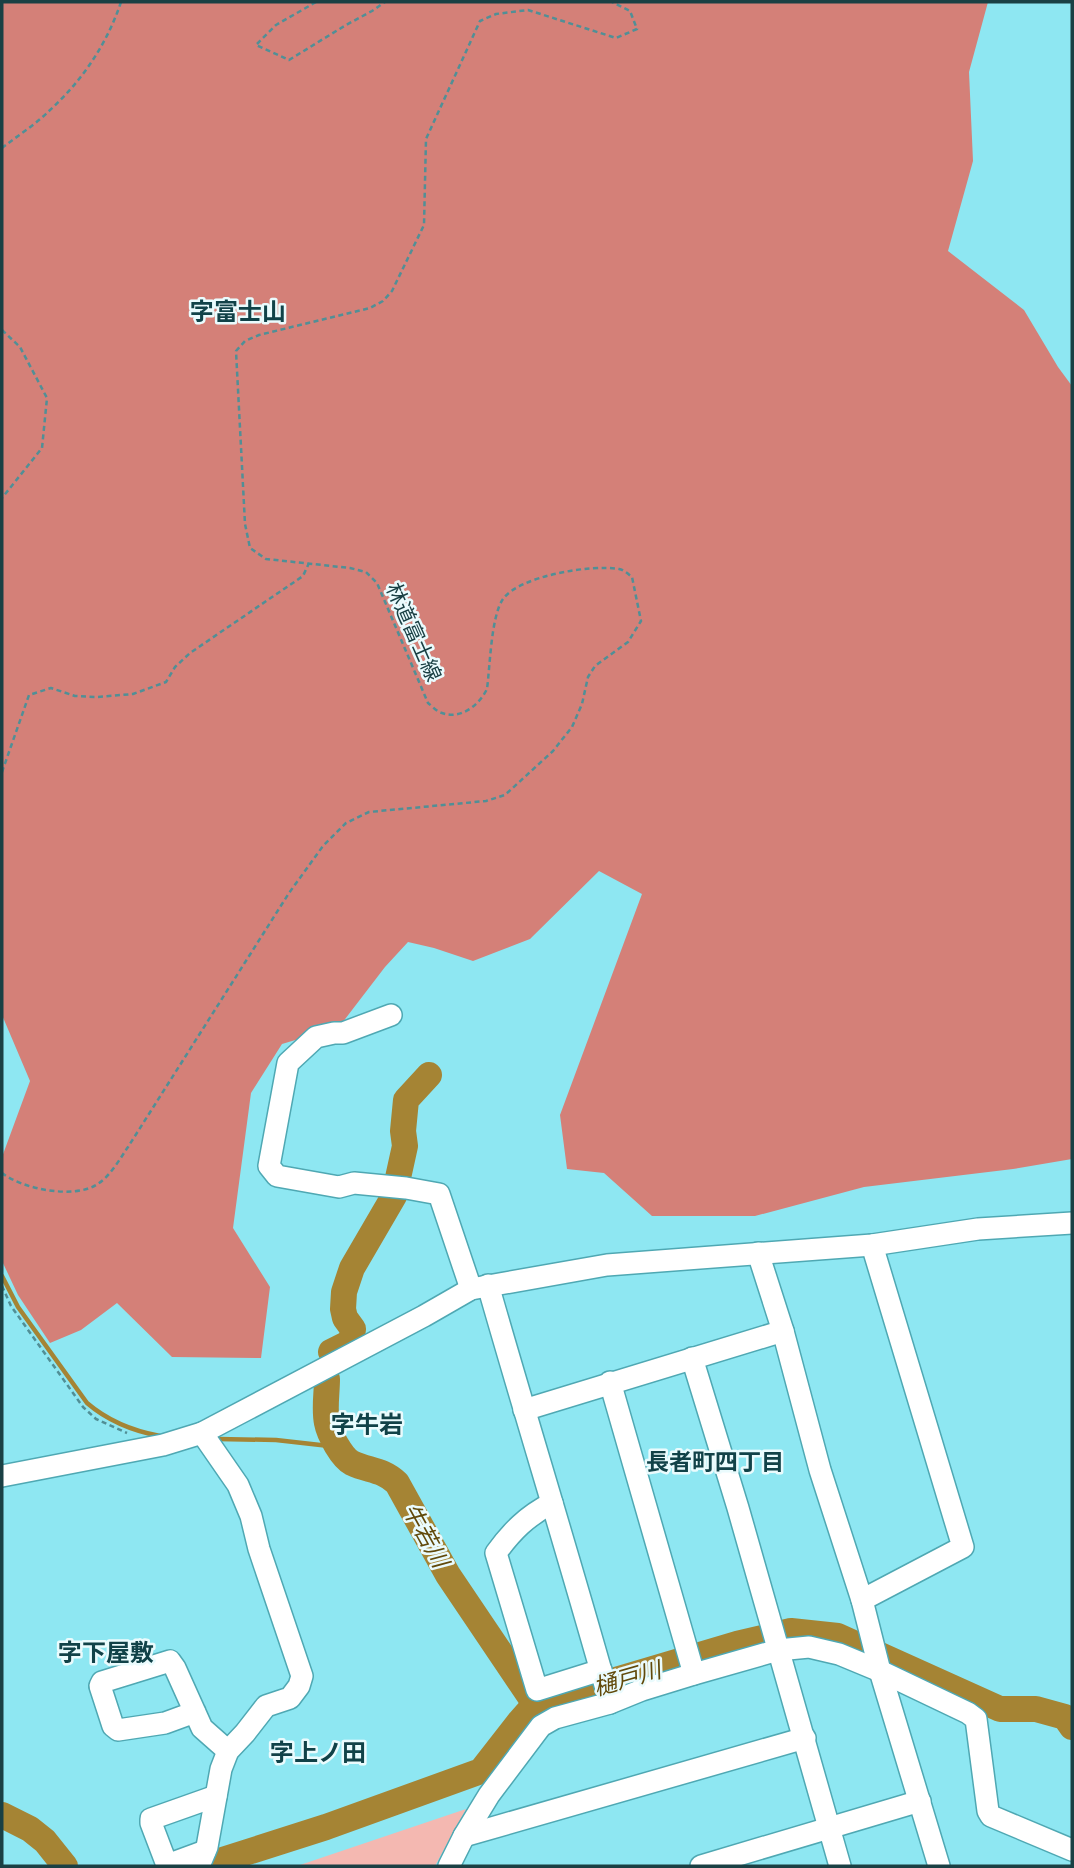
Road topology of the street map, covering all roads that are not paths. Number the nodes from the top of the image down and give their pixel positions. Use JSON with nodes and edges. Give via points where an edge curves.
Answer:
{"nodes":[{"id":1,"x":391,"y":1015,"type":"dead end"},
{"id":2,"x":1072,"y":1223,"type":"edge"},
{"id":3,"x":872,"y":1245,"type":"junction"},
{"id":4,"x":758,"y":1253,"type":"junction"},
{"id":5,"x":479,"y":1287,"type":"junction"},
{"id":6,"x":783,"y":1331,"type":"junction"},
{"id":7,"x":691,"y":1358,"type":"junction"},
{"id":8,"x":610,"y":1382,"type":"junction"},
{"id":9,"x":524,"y":1410,"type":"junction"},
{"id":10,"x":202,"y":1433,"type":"junction"},
{"id":11,"x":2,"y":1476,"type":"edge"},
{"id":12,"x":552,"y":1503,"type":"junction"},
{"id":13,"x":862,"y":1600,"type":"junction"},
{"id":14,"x":778,"y":1650,"type":"junction"},
{"id":15,"x":880,"y":1671,"type":"junction"},
{"id":16,"x":602,"y":1672,"type":"junction"},
{"id":17,"x":694,"y":1674,"type":"junction"},
{"id":18,"x":610,"y":1703,"type":"junction"},
{"id":19,"x":195,"y":1712,"type":"dead end"},
{"id":20,"x":805,"y":1738,"type":"junction"},
{"id":21,"x":228,"y":1751,"type":"junction"},
{"id":22,"x":216,"y":1796,"type":"junction"},
{"id":23,"x":920,"y":1801,"type":"junction"},
{"id":24,"x":830,"y":1828,"type":"junction"},
{"id":25,"x":464,"y":1836,"type":"junction"},
{"id":26,"x":1072,"y":1850,"type":"edge"},
{"id":27,"x":202,"y":1859,"type":"edge"},
{"id":28,"x":749,"y":1860,"type":"edge"},
{"id":29,"x":449,"y":1866,"type":"edge"},
{"id":30,"x":701,"y":1866,"type":"edge"},
{"id":31,"x":840,"y":1866,"type":"edge"},
{"id":32,"x":939,"y":1866,"type":"edge"}],
"edges":[{"from":1,"to":5,"type":"street","via":[[343,1033],[316,1037],[288,1063],[269,1166],[277,1176],[314,1183],[339,1187],[354,1183],[439,1194]]},
{"from":2,"to":3,"type":"street","via":[[978,1229]]},
{"from":3,"to":4,"type":"street"},
{"from":3,"to":13,"type":"street","via":[[963,1547]]},
{"from":4,"to":5,"type":"street","via":[[607,1265]]},
{"from":4,"to":6,"type":"street"},
{"from":5,"to":9,"type":"street"},
{"from":5,"to":10,"type":"street"},
{"from":6,"to":7,"type":"street"},
{"from":6,"to":13,"type":"street","via":[[820,1470]]},
{"from":7,"to":8,"type":"street"},
{"from":7,"to":14,"type":"street"},
{"from":8,"to":9,"type":"street"},
{"from":8,"to":17,"type":"street"},
{"from":9,"to":12,"type":"street"},
{"from":10,"to":11,"type":"street","via":[[163,1445]]},
{"from":10,"to":21,"type":"street","via":[[238,1485],[251,1516],[302,1676],[290,1698],[266,1706]]},
{"from":12,"to":16,"type":"street"},
{"from":12,"to":16,"type":"street","via":[[512,1531],[496,1553],[537,1690]]},
{"from":13,"to":15,"type":"street"},
{"from":14,"to":15,"type":"street","via":[[809,1647]]},
{"from":14,"to":17,"type":"street"},
{"from":14,"to":20,"type":"street"},
{"from":15,"to":23,"type":"street"},
{"from":15,"to":26,"type":"street","via":[[976,1719],[990,1816]]},
{"from":16,"to":18,"type":"street"},
{"from":17,"to":18,"type":"street"},
{"from":18,"to":25,"type":"street","via":[[541,1726]]},
{"from":19,"to":21,"type":"street","via":[[202,1728]]},
{"from":20,"to":24,"type":"street"},
{"from":20,"to":25,"type":"street"},
{"from":21,"to":22,"type":"street"},
{"from":22,"to":27,"type":"street"},
{"from":22,"to":27,"type":"street","via":[[150,1823],[164,1863]]},
{"from":23,"to":24,"type":"street"},
{"from":23,"to":32,"type":"street"},
{"from":24,"to":28,"type":"street"},
{"from":24,"to":31,"type":"street"},
{"from":25,"to":29,"type":"street"},
{"from":28,"to":30,"type":"street"}]}
